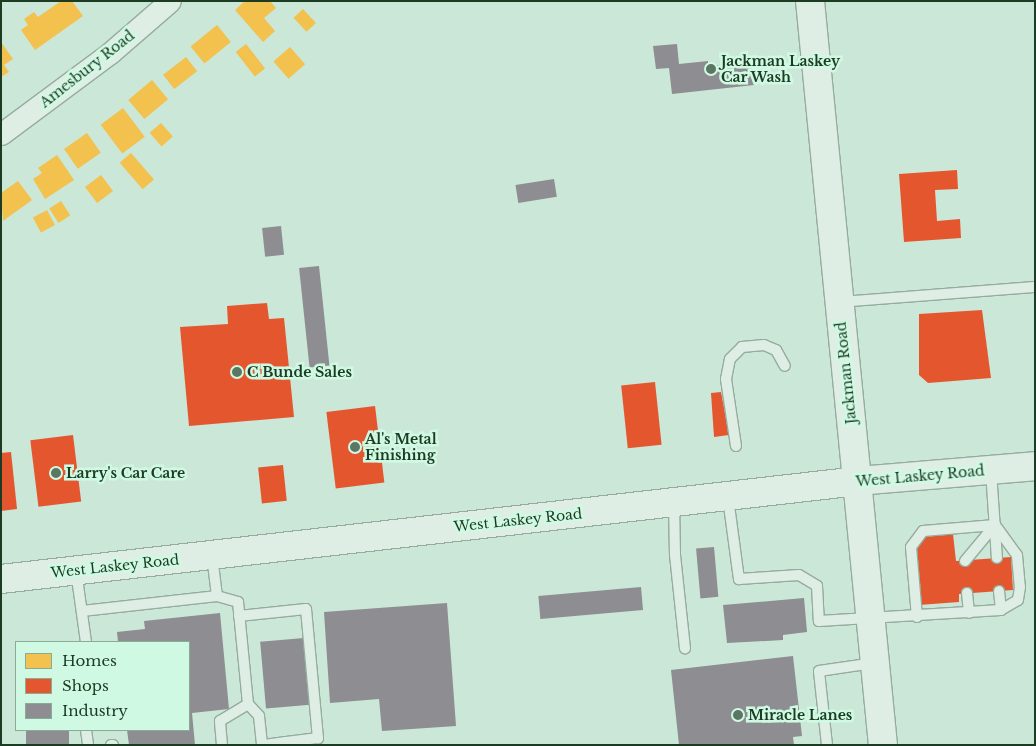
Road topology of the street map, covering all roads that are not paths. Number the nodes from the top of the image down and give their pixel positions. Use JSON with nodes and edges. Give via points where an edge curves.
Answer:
{"nodes":[{"id":1,"x":170,"y":1,"type":"edge"},
{"id":2,"x":810,"y":1,"type":"edge"},
{"id":3,"x":1,"y":134,"type":"edge"},
{"id":4,"x":1035,"y":287,"type":"edge"},
{"id":5,"x":839,"y":302,"type":"junction"},
{"id":6,"x":785,"y":366,"type":"dead end"},
{"id":7,"x":736,"y":446,"type":"dead end"},
{"id":8,"x":1035,"y":466,"type":"edge"},
{"id":9,"x":991,"y":470,"type":"junction"},
{"id":10,"x":858,"y":481,"type":"junction"},
{"id":11,"x":728,"y":497,"type":"junction"},
{"id":12,"x":674,"y":502,"type":"junction"},
{"id":13,"x":995,"y":525,"type":"junction"},
{"id":14,"x":212,"y":555,"type":"junction"},
{"id":15,"x":997,"y":558,"type":"dead end"},
{"id":16,"x":964,"y":561,"type":"dead end"},
{"id":17,"x":76,"y":570,"type":"junction"},
{"id":18,"x":1,"y":579,"type":"edge"},
{"id":19,"x":999,"y":591,"type":"dead end"},
{"id":20,"x":967,"y":593,"type":"dead end"},
{"id":21,"x":217,"y":596,"type":"junction"},
{"id":22,"x":82,"y":610,"type":"junction"},
{"id":23,"x":1001,"y":610,"type":"junction"},
{"id":24,"x":969,"y":612,"type":"junction"},
{"id":25,"x":239,"y":616,"type":"junction"},
{"id":26,"x":917,"y":617,"type":"junction"},
{"id":27,"x":871,"y":618,"type":"junction"},
{"id":28,"x":86,"y":641,"type":"edge"},
{"id":29,"x":686,"y":648,"type":"dead end"},
{"id":30,"x":875,"y":662,"type":"junction"},
{"id":31,"x":248,"y":704,"type":"junction"},
{"id":32,"x":86,"y":731,"type":"edge"},
{"id":33,"x":286,"y":744,"type":"edge"},
{"id":34,"x":88,"y":745,"type":"edge"},
{"id":35,"x":222,"y":745,"type":"edge"},
{"id":36,"x":263,"y":745,"type":"edge"},
{"id":37,"x":827,"y":745,"type":"edge"},
{"id":38,"x":883,"y":745,"type":"edge"}],
"edges":[{"from":1,"to":3,"type":"street","name":"Amesbury Road","via":[[110,53]]},
{"from":2,"to":5,"type":"main road","name":"Jackman Road"},
{"from":4,"to":5,"type":"lane"},
{"from":5,"to":10,"type":"main road","name":"Jackman Road"},
{"from":6,"to":7,"type":"lane","via":[[776,350],[764,345],[742,347],[730,359],[726,379]]},
{"from":8,"to":9,"type":"main road","name":"West Laskey Road"},
{"from":9,"to":10,"type":"main road","name":"West Laskey Road"},
{"from":9,"to":13,"type":"lane"},
{"from":10,"to":11,"type":"main road","name":"West Laskey Road"},
{"from":10,"to":27,"type":"main road","name":"Jackman Road"},
{"from":11,"to":12,"type":"main road","name":"West Laskey Road"},
{"from":11,"to":27,"type":"lane","via":[[739,580],[798,575],[817,586],[819,620]]},
{"from":12,"to":14,"type":"main road","name":"West Laskey Road"},
{"from":12,"to":29,"type":"lane","via":[[675,554]]},
{"from":13,"to":15,"type":"lane"},
{"from":13,"to":16,"type":"lane"},
{"from":13,"to":23,"type":"lane","via":[[1017,555],[1020,587],[1018,600]]},
{"from":13,"to":26,"type":"lane","via":[[923,531],[911,547]]},
{"from":14,"to":17,"type":"main road","name":"West Laskey Road"},
{"from":14,"to":21,"type":"lane"},
{"from":17,"to":18,"type":"main road","name":"West Laskey Road"},
{"from":17,"to":22,"type":"lane"},
{"from":19,"to":23,"type":"lane"},
{"from":20,"to":24,"type":"lane"},
{"from":21,"to":22,"type":"lane"},
{"from":21,"to":25,"type":"lane","via":[[238,602]]},
{"from":22,"to":28,"type":"lane"},
{"from":23,"to":24,"type":"lane"},
{"from":24,"to":26,"type":"lane"},
{"from":25,"to":31,"type":"lane"},
{"from":25,"to":33,"type":"lane","via":[[306,609],[318,738]]},
{"from":26,"to":27,"type":"lane"},
{"from":27,"to":30,"type":"main road","name":"Jackman Road"},
{"from":30,"to":37,"type":"lane","via":[[819,671]]},
{"from":30,"to":38,"type":"main road","name":"Jackman Road"},
{"from":31,"to":35,"type":"lane","via":[[220,721]]},
{"from":31,"to":36,"type":"lane","via":[[259,716]]},
{"from":32,"to":34,"type":"lane"},
{"from":33,"to":36,"type":"lane"}]}
